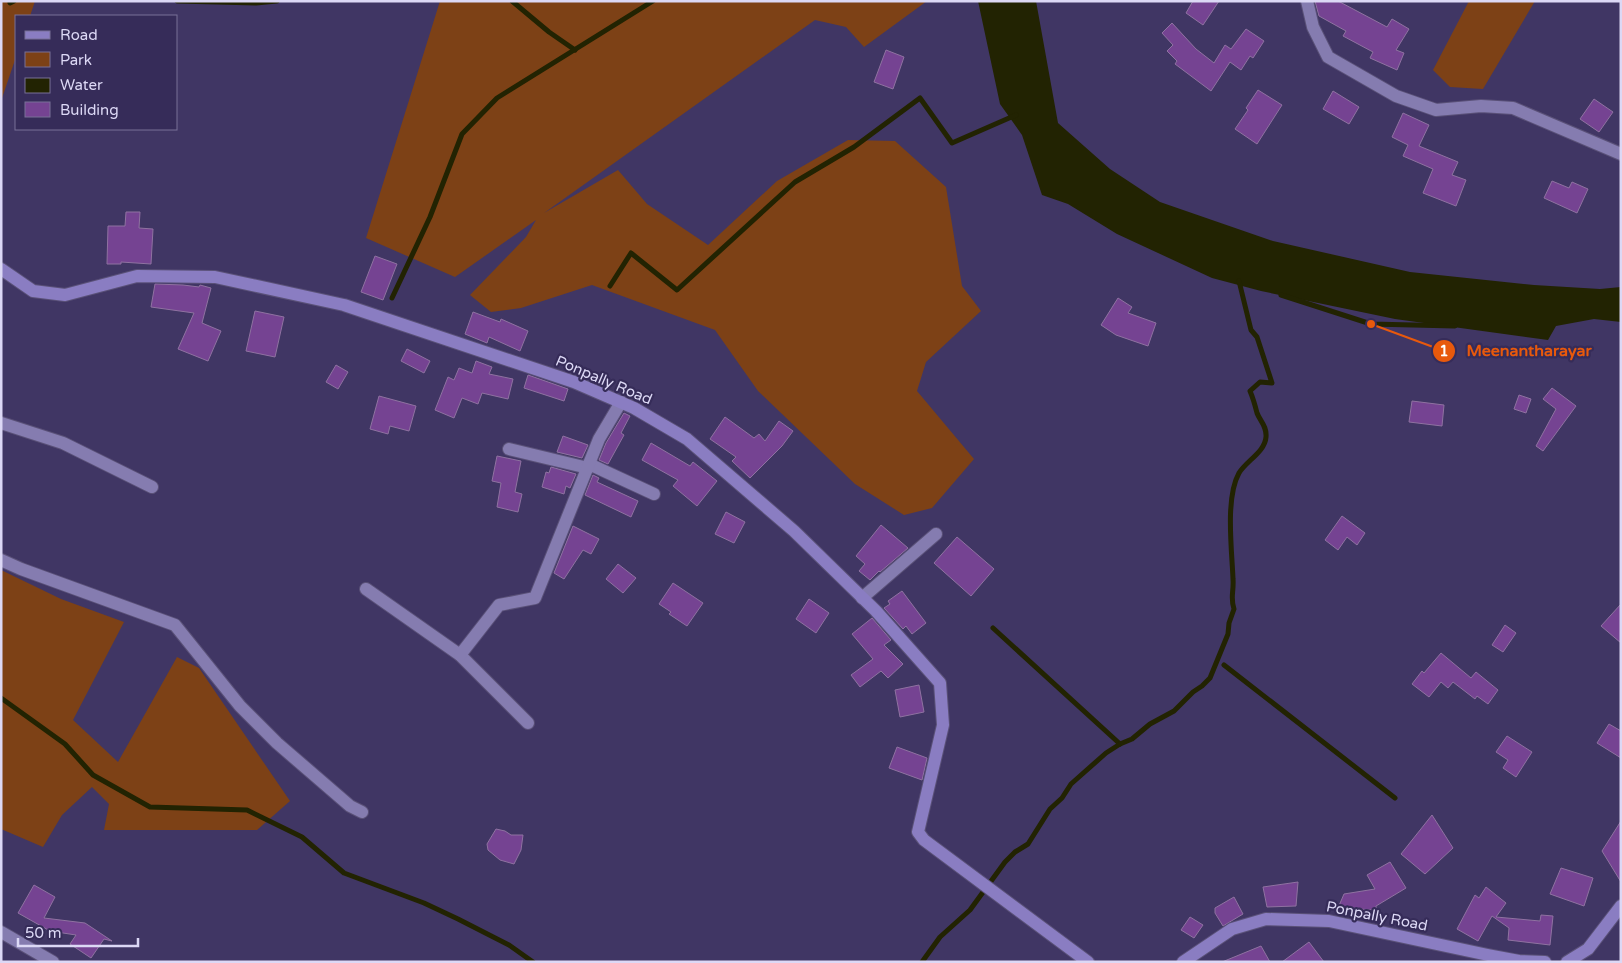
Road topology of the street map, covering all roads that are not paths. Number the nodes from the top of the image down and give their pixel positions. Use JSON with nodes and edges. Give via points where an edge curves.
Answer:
{"nodes":[{"id":1,"x":1307,"y":1,"type":"edge"},
{"id":2,"x":1621,"y":154,"type":"edge"},
{"id":3,"x":1,"y":269,"type":"edge"},
{"id":4,"x":621,"y":402,"type":"junction"},
{"id":5,"x":1,"y":423,"type":"edge"},
{"id":6,"x":509,"y":449,"type":"dead end"},
{"id":7,"x":588,"y":466,"type":"junction"},
{"id":8,"x":152,"y":487,"type":"dead end"},
{"id":9,"x":654,"y":494,"type":"dead end"},
{"id":10,"x":936,"y":534,"type":"dead end"},
{"id":11,"x":1,"y":560,"type":"edge"},
{"id":12,"x":366,"y":589,"type":"dead end"},
{"id":13,"x":862,"y":598,"type":"junction"},
{"id":14,"x":460,"y":655,"type":"junction"},
{"id":15,"x":528,"y":723,"type":"dead end"},
{"id":16,"x":362,"y":812,"type":"dead end"},
{"id":17,"x":1621,"y":906,"type":"edge"},
{"id":18,"x":1,"y":932,"type":"edge"},
{"id":19,"x":54,"y":962,"type":"edge"},
{"id":20,"x":1088,"y":962,"type":"edge"},
{"id":21,"x":1183,"y":962,"type":"edge"},
{"id":22,"x":1545,"y":962,"type":"edge"},
{"id":23,"x":1567,"y":962,"type":"edge"}],
"edges":[{"from":1,"to":2,"type":"street","via":[[1313,27],[1328,57],[1396,96],[1436,110],[1481,106],[1514,108]]},
{"from":3,"to":4,"type":"main road","name":"Ponpally Road","via":[[33,291],[65,295],[137,276],[215,277],[344,306],[574,382]]},
{"from":4,"to":7,"type":"street","via":[[599,439]]},
{"from":4,"to":13,"type":"main road","name":"Ponpally Road","via":[[687,439],[794,531]]},
{"from":5,"to":8,"type":"street","via":[[63,443]]},
{"from":6,"to":7,"type":"street"},
{"from":7,"to":9,"type":"street"},
{"from":7,"to":14,"type":"street","via":[[535,598],[499,605]]},
{"from":10,"to":13,"type":"street"},
{"from":11,"to":16,"type":"street","via":[[175,625],[246,712],[350,806]]},
{"from":12,"to":14,"type":"street"},
{"from":13,"to":20,"type":"main road","name":"Ponpally Road","via":[[940,683],[943,725],[918,832],[924,840]]},
{"from":14,"to":15,"type":"street"},
{"from":17,"to":23,"type":"main road","via":[[1588,948]]},
{"from":18,"to":19,"type":"street"},
{"from":21,"to":22,"type":"main road","name":"Ponpally Road","via":[[1232,929],[1266,919],[1329,921],[1495,956]]}]}
